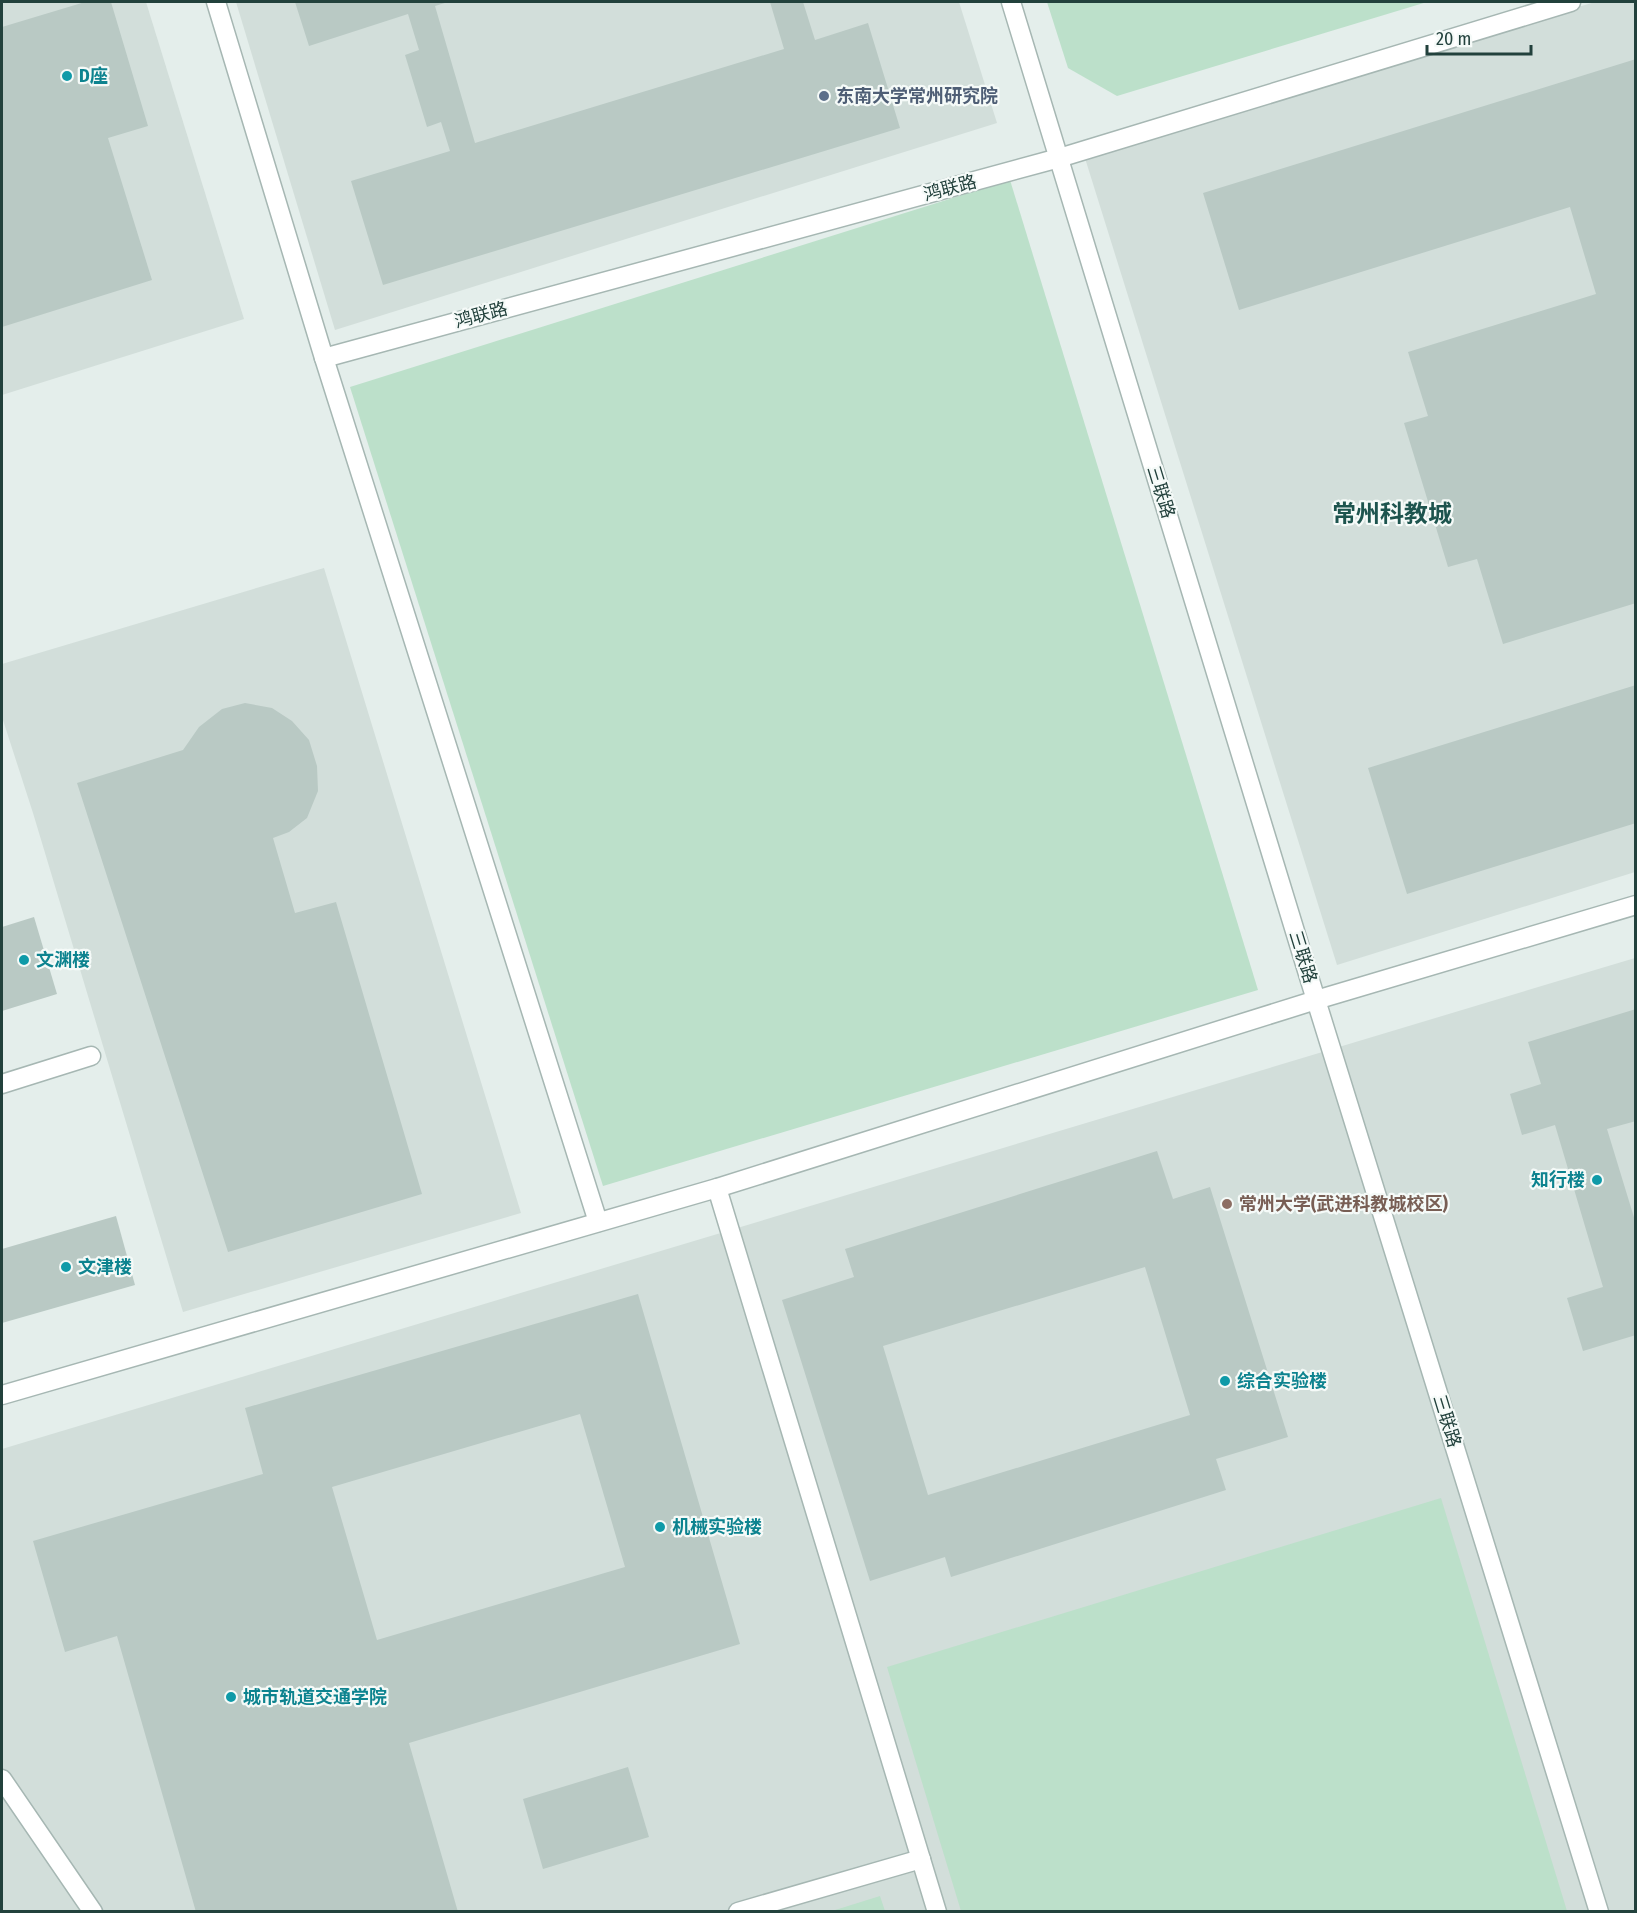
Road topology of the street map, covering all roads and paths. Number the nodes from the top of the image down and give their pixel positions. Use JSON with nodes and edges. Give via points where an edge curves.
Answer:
{"nodes":[{"id":1,"x":216,"y":2,"type":"edge"},
{"id":2,"x":1011,"y":2,"type":"edge"},
{"id":3,"x":1571,"y":2,"type":"edge"},
{"id":4,"x":1059,"y":158,"type":"junction"},
{"id":5,"x":324,"y":358,"type":"junction"},
{"id":6,"x":1635,"y":905,"type":"edge"},
{"id":7,"x":1316,"y":1000,"type":"junction"},
{"id":8,"x":91,"y":1056,"type":"dead end"},
{"id":9,"x":2,"y":1084,"type":"edge"},
{"id":10,"x":717,"y":1188,"type":"junction"},
{"id":11,"x":598,"y":1222,"type":"junction"},
{"id":12,"x":2,"y":1395,"type":"edge"},
{"id":13,"x":2,"y":1779,"type":"edge"},
{"id":14,"x":921,"y":1859,"type":"junction"},
{"id":15,"x":93,"y":1911,"type":"edge"},
{"id":16,"x":738,"y":1911,"type":"edge"},
{"id":17,"x":938,"y":1911,"type":"edge"},
{"id":18,"x":1599,"y":1911,"type":"edge"}],
"edges":[{"from":1,"to":5,"type":"street"},
{"from":2,"to":4,"type":"street","name":"三联路"},
{"from":3,"to":4,"type":"street","name":"鸿联路"},
{"from":4,"to":5,"type":"street","name":"鸿联路"},
{"from":4,"to":7,"type":"street","name":"三联路"},
{"from":5,"to":11,"type":"street"},
{"from":6,"to":7,"type":"street"},
{"from":7,"to":10,"type":"street"},
{"from":7,"to":18,"type":"street","name":"三联路"},
{"from":8,"to":9,"type":"street"},
{"from":10,"to":11,"type":"street"},
{"from":10,"to":14,"type":"street"},
{"from":11,"to":12,"type":"street"},
{"from":13,"to":15,"type":"street"},
{"from":14,"to":16,"type":"street"},
{"from":14,"to":17,"type":"street"}]}
